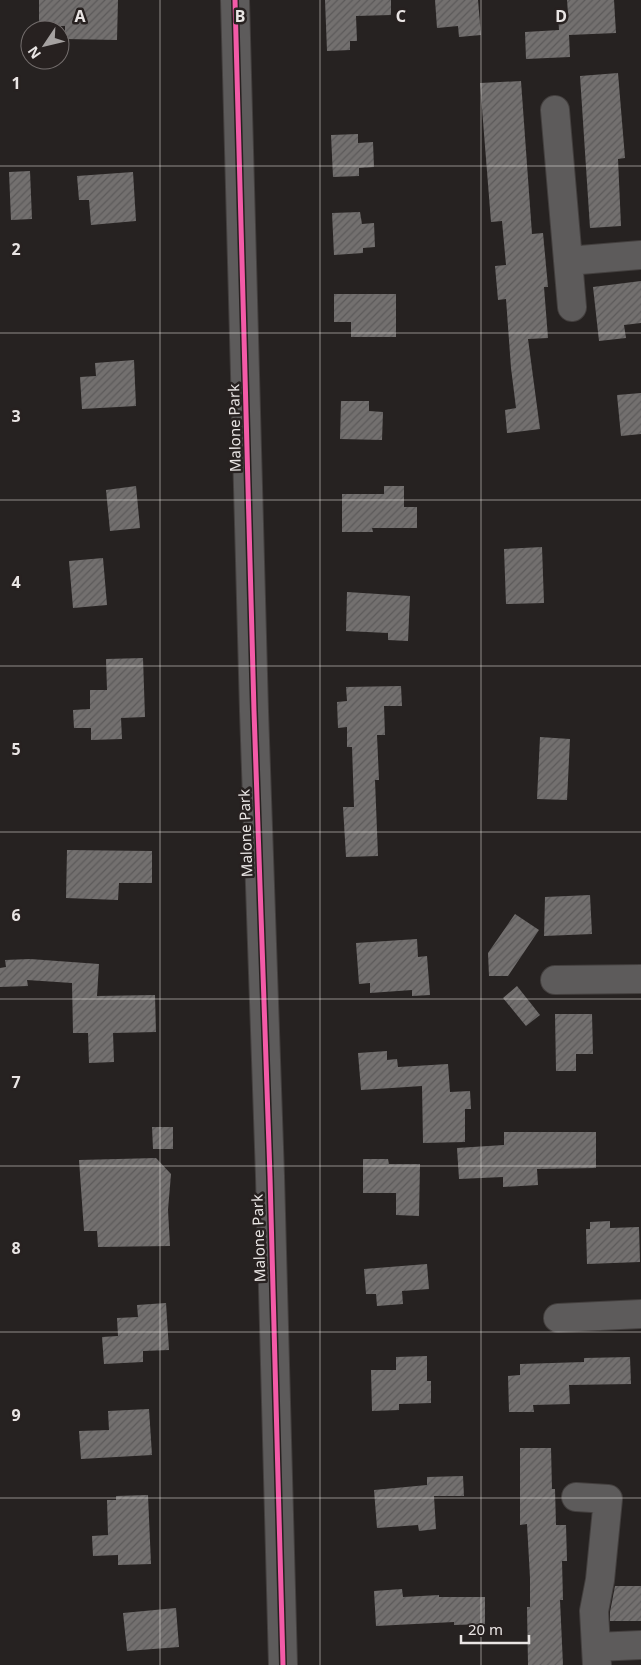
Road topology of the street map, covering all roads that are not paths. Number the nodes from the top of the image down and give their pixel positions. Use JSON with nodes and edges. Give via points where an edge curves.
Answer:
{"nodes":[{"id":1,"x":235,"y":0,"type":"edge"},
{"id":2,"x":555,"y":110,"type":"dead end"},
{"id":3,"x":641,"y":255,"type":"edge"},
{"id":4,"x":568,"y":262,"type":"junction"},
{"id":5,"x":572,"y":307,"type":"dead end"},
{"id":6,"x":641,"y":979,"type":"edge"},
{"id":7,"x":555,"y":980,"type":"dead end"},
{"id":8,"x":641,"y":1314,"type":"edge"},
{"id":9,"x":558,"y":1318,"type":"dead end"},
{"id":10,"x":576,"y":1497,"type":"dead end"},
{"id":11,"x":641,"y":1645,"type":"edge"},
{"id":12,"x":597,"y":1656,"type":"edge"},
{"id":13,"x":283,"y":1665,"type":"edge"}],
"edges":[{"from":1,"to":13,"type":"street","name":"Malone Park"},
{"from":2,"to":4,"type":"street"},
{"from":3,"to":4,"type":"street"},
{"from":4,"to":5,"type":"street"},
{"from":6,"to":7,"type":"street"},
{"from":8,"to":9,"type":"street"},
{"from":10,"to":12,"type":"street","via":[[608,1499],[594,1611]]},
{"from":11,"to":12,"type":"street"}]}
